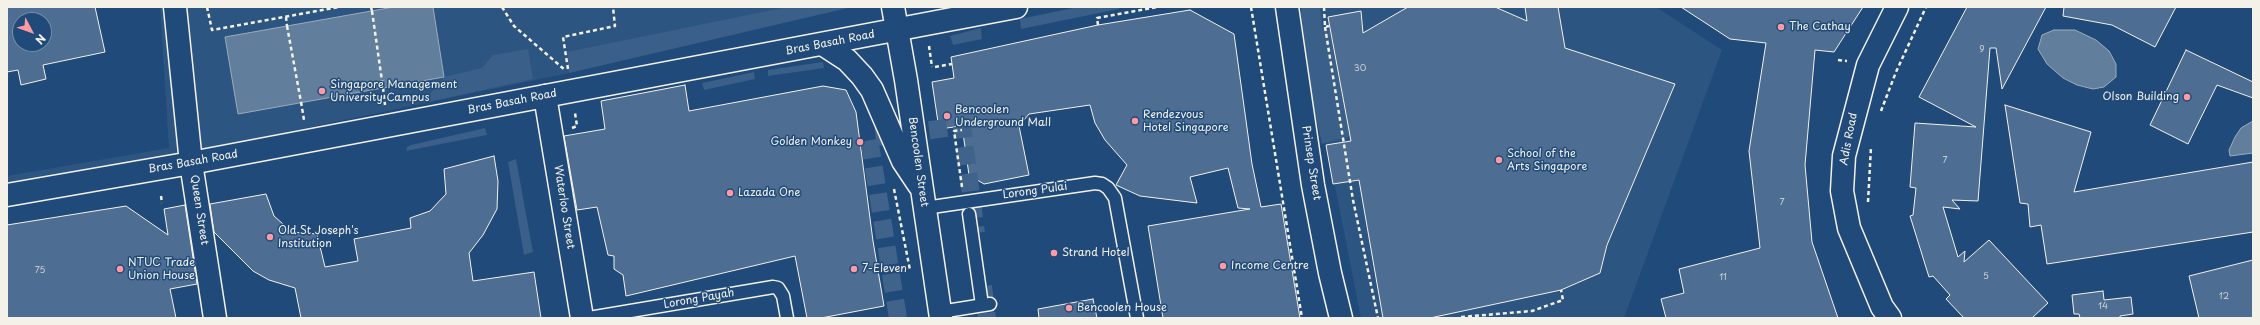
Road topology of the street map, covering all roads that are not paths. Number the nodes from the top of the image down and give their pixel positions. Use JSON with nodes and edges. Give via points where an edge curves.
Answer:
{"nodes":[{"id":1,"x":175,"y":7,"type":"edge"},
{"id":2,"x":893,"y":7,"type":"edge"},
{"id":3,"x":1016,"y":7,"type":"edge"},
{"id":4,"x":1287,"y":7,"type":"edge"},
{"id":5,"x":1897,"y":7,"type":"edge"},
{"id":6,"x":897,"y":30,"type":"junction"},
{"id":7,"x":824,"y":45,"type":"junction"},
{"id":8,"x":545,"y":96,"type":"junction"},
{"id":9,"x":191,"y":163,"type":"junction"},
{"id":10,"x":7,"y":195,"type":"edge"},
{"id":11,"x":924,"y":199,"type":"junction"},
{"id":12,"x":969,"y":214,"type":"dead end"},
{"id":13,"x":941,"y":316,"type":"edge"},
{"id":14,"x":215,"y":318,"type":"edge"},
{"id":15,"x":582,"y":318,"type":"edge"},
{"id":16,"x":589,"y":318,"type":"edge"},
{"id":17,"x":787,"y":318,"type":"edge"},
{"id":18,"x":1137,"y":318,"type":"edge"},
{"id":19,"x":1341,"y":318,"type":"edge"},
{"id":20,"x":1890,"y":318,"type":"edge"}],
"edges":[{"from":1,"to":9,"type":"main road","name":"Queen Street"},
{"from":2,"to":6,"type":"main road","name":"Bencoolen Street"},
{"from":3,"to":6,"type":"main road","name":"Bras Basah Road"},
{"from":4,"to":19,"type":"main road","name":"Prinsep Street","via":[[1313,185]]},
{"from":5,"to":20,"type":"main road","name":"Adis Road","via":[[1868,65],[1844,156],[1842,191],[1849,228],[1882,307]]},
{"from":6,"to":7,"type":"main road","name":"Bras Basah Road"},
{"from":6,"to":11,"type":"main road","name":"Bencoolen Street"},
{"from":7,"to":8,"type":"main road","name":"Bras Basah Road"},
{"from":7,"to":11,"type":"main road","via":[[847,60],[872,90],[903,161]]},
{"from":8,"to":9,"type":"main road","name":"Bras Basah Road"},
{"from":8,"to":15,"type":"main road","name":"Waterloo Street"},
{"from":9,"to":10,"type":"main road","name":"Bras Basah Road"},
{"from":9,"to":14,"type":"main road","name":"Queen Street"},
{"from":11,"to":13,"type":"main road","name":"Bencoolen Street"},
{"from":11,"to":18,"type":"lane","name":"Lorong Pulai","via":[[1096,182],[1102,184],[1112,192],[1121,221]]},
{"from":12,"to":13,"type":"lane","via":[[986,304]]},
{"from":16,"to":17,"type":"lane","name":"Lorong Payah","via":[[773,286],[778,288],[783,296]]}]}
